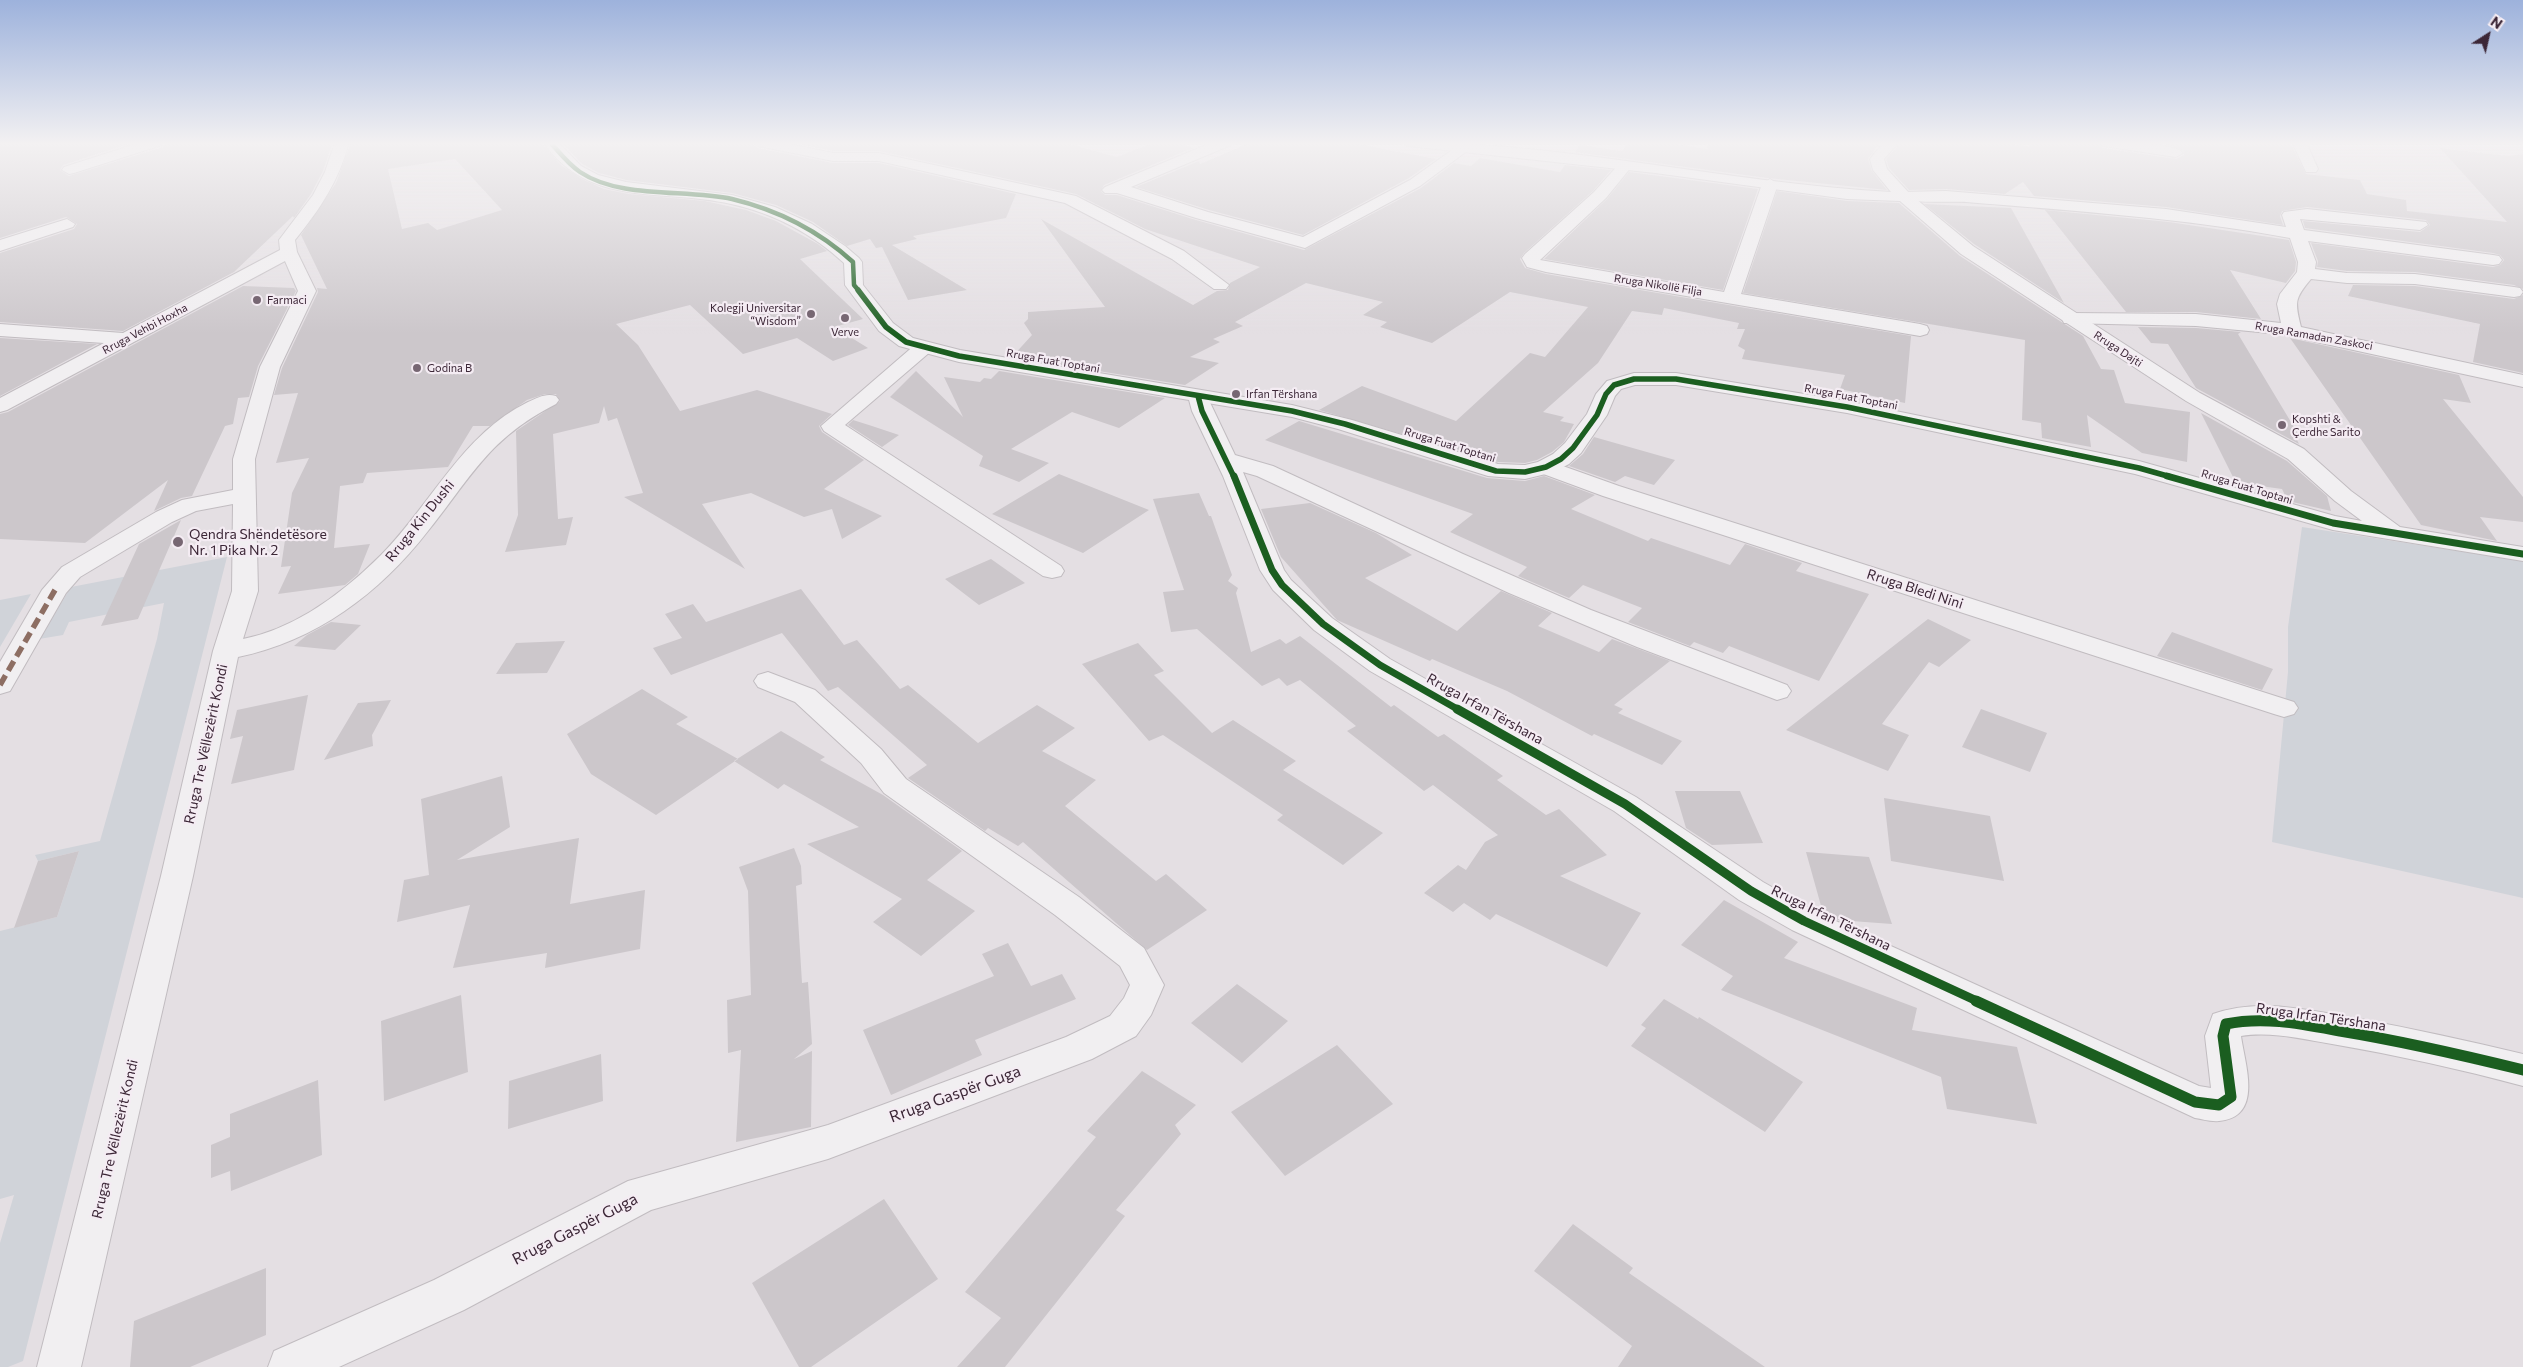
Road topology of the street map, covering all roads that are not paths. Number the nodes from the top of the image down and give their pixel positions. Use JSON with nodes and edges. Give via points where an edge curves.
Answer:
{"nodes":[{"id":1,"x":315,"y":206,"type":"edge"},
{"id":2,"x":756,"y":206,"type":"edge"},
{"id":3,"x":1085,"y":206,"type":"edge"},
{"id":4,"x":1173,"y":206,"type":"edge"},
{"id":5,"x":1373,"y":206,"type":"edge"},
{"id":6,"x":1588,"y":206,"type":"edge"},
{"id":7,"x":1762,"y":206,"type":"edge"},
{"id":8,"x":1915,"y":206,"type":"edge"},
{"id":9,"x":2066,"y":206,"type":"edge"},
{"id":10,"x":66,"y":224,"type":"dead end"},
{"id":11,"x":2420,"y":225,"type":"dead end"},
{"id":12,"x":2298,"y":234,"type":"junction"},
{"id":13,"x":0,"y":246,"type":"edge"},
{"id":14,"x":289,"y":252,"type":"junction"},
{"id":15,"x":2493,"y":260,"type":"dead end"},
{"id":16,"x":2306,"y":272,"type":"junction"},
{"id":17,"x":1220,"y":284,"type":"dead end"},
{"id":18,"x":2514,"y":292,"type":"dead end"},
{"id":19,"x":1730,"y":297,"type":"junction"},
{"id":20,"x":2071,"y":319,"type":"junction"},
{"id":21,"x":0,"y":330,"type":"edge"},
{"id":22,"x":1920,"y":330,"type":"dead end"},
{"id":23,"x":2292,"y":330,"type":"junction"},
{"id":24,"x":126,"y":339,"type":"junction"},
{"id":25,"x":923,"y":348,"type":"junction"},
{"id":26,"x":2523,"y":381,"type":"edge"},
{"id":27,"x":1198,"y":396,"type":"junction"},
{"id":28,"x":549,"y":400,"type":"dead end"},
{"id":29,"x":0,"y":406,"type":"edge"},
{"id":30,"x":1227,"y":460,"type":"junction"},
{"id":31,"x":1546,"y":467,"type":"junction"},
{"id":32,"x":244,"y":495,"type":"junction"},
{"id":33,"x":2394,"y":533,"type":"junction"},
{"id":34,"x":2523,"y":554,"type":"edge"},
{"id":35,"x":1052,"y":571,"type":"dead end"},
{"id":36,"x":226,"y":651,"type":"junction"},
{"id":37,"x":768,"y":682,"type":"dead end"},
{"id":38,"x":0,"y":686,"type":"edge"},
{"id":39,"x":1776,"y":691,"type":"dead end"},
{"id":40,"x":2284,"y":708,"type":"dead end"},
{"id":41,"x":2523,"y":1070,"type":"edge"},
{"id":42,"x":58,"y":1367,"type":"edge"},
{"id":43,"x":290,"y":1367,"type":"edge"}],
"edges":[{"from":1,"to":14,"type":"street","via":[[287,240]]},
{"from":2,"to":25,"type":"street","name":"Rruga Fuat Toptani","via":[[821,238],[853,262],[854,283],[876,316],[900,339]]},
{"from":3,"to":17,"type":"street","via":[[1178,255]]},
{"from":4,"to":5,"type":"street","via":[[1305,243]]},
{"from":6,"to":19,"type":"street","name":"Rruga Nikollë Filja","via":[[1531,258],[1532,263]]},
{"from":7,"to":19,"type":"street"},
{"from":8,"to":20,"type":"street","name":"Rruga Dajti","via":[[1967,250]]},
{"from":9,"to":12,"type":"street","via":[[2166,214]]},
{"from":10,"to":13,"type":"street"},
{"from":11,"to":12,"type":"street","via":[[2296,213],[2290,215]]},
{"from":12,"to":15,"type":"street"},
{"from":12,"to":16,"type":"street","via":[[2307,256]]},
{"from":14,"to":24,"type":"street","name":"Rruga Vehbi Hoxha"},
{"from":14,"to":32,"type":"street","name":"Rruga Tre Vëllezërit Kondi","via":[[307,291],[270,367],[244,459]]},
{"from":16,"to":18,"type":"street","via":[[2347,278],[2416,279]]},
{"from":16,"to":23,"type":"street","via":[[2289,294],[2286,304]]},
{"from":19,"to":22,"type":"street","name":"Rruga Nikollë Filja"},
{"from":20,"to":23,"type":"street","name":"Rruga Ramadan Zaskoci","via":[[2196,320]]},
{"from":20,"to":33,"type":"street","name":"Rruga Dajti","via":[[2193,397],[2296,454],[2343,496]]},
{"from":21,"to":24,"type":"street"},
{"from":23,"to":26,"type":"street","name":"Rruga Ramadan Zaskoci"},
{"from":24,"to":29,"type":"street","name":"Rruga Vehbi Hoxha"},
{"from":25,"to":27,"type":"street","name":"Rruga Fuat Toptani"},
{"from":25,"to":35,"type":"street","via":[[832,426]]},
{"from":27,"to":30,"type":"street","name":"Rruga Irfan Tërshana","via":[[1202,411]]},
{"from":27,"to":31,"type":"street","name":"Rruga Fuat Toptani","via":[[1292,411],[1345,424],[1496,471],[1525,472]]},
{"from":28,"to":36,"type":"street","name":"Rruga Kin Dushi","via":[[513,419],[491,437],[420,526],[364,585],[326,612],[276,638]]},
{"from":30,"to":39,"type":"street","via":[[1265,471],[1500,581],[1706,666]]},
{"from":30,"to":41,"type":"street","name":"Rruga Irfan Tërshana","via":[[1272,570],[1282,585],[1323,624],[1380,665],[1625,804],[1751,891],[1804,921],[2196,1102],[2220,1105],[2230,1097],[2223,1036],[2226,1024],[2247,1018],[2372,1036]]},
{"from":31,"to":33,"type":"street","name":"Rruga Fuat Toptani","via":[[1561,459],[1578,442],[1614,385],[1634,379],[1676,379],[1838,405],[2139,468],[2302,515]]},
{"from":31,"to":40,"type":"street","name":"Rruga Bledi Nini","via":[[1610,491]]},
{"from":32,"to":36,"type":"street","name":"Rruga Tre Vëllezërit Kondi","via":[[245,591]]},
{"from":32,"to":38,"type":"street","via":[[190,505],[71,572],[55,590]]},
{"from":33,"to":34,"type":"street","name":"Rruga Fuat Toptani"},
{"from":36,"to":42,"type":"street","name":"Rruga Tre Vëllezërit Kondi","via":[[177,876]]},
{"from":37,"to":43,"type":"street","name":"Rruga Gaspër Guga","via":[[805,696],[871,756],[896,786],[1067,906],[1132,957],[1147,985],[1139,1005],[1123,1026],[1079,1048],[1010,1075],[828,1142],[642,1194],[449,1295]]}]}
